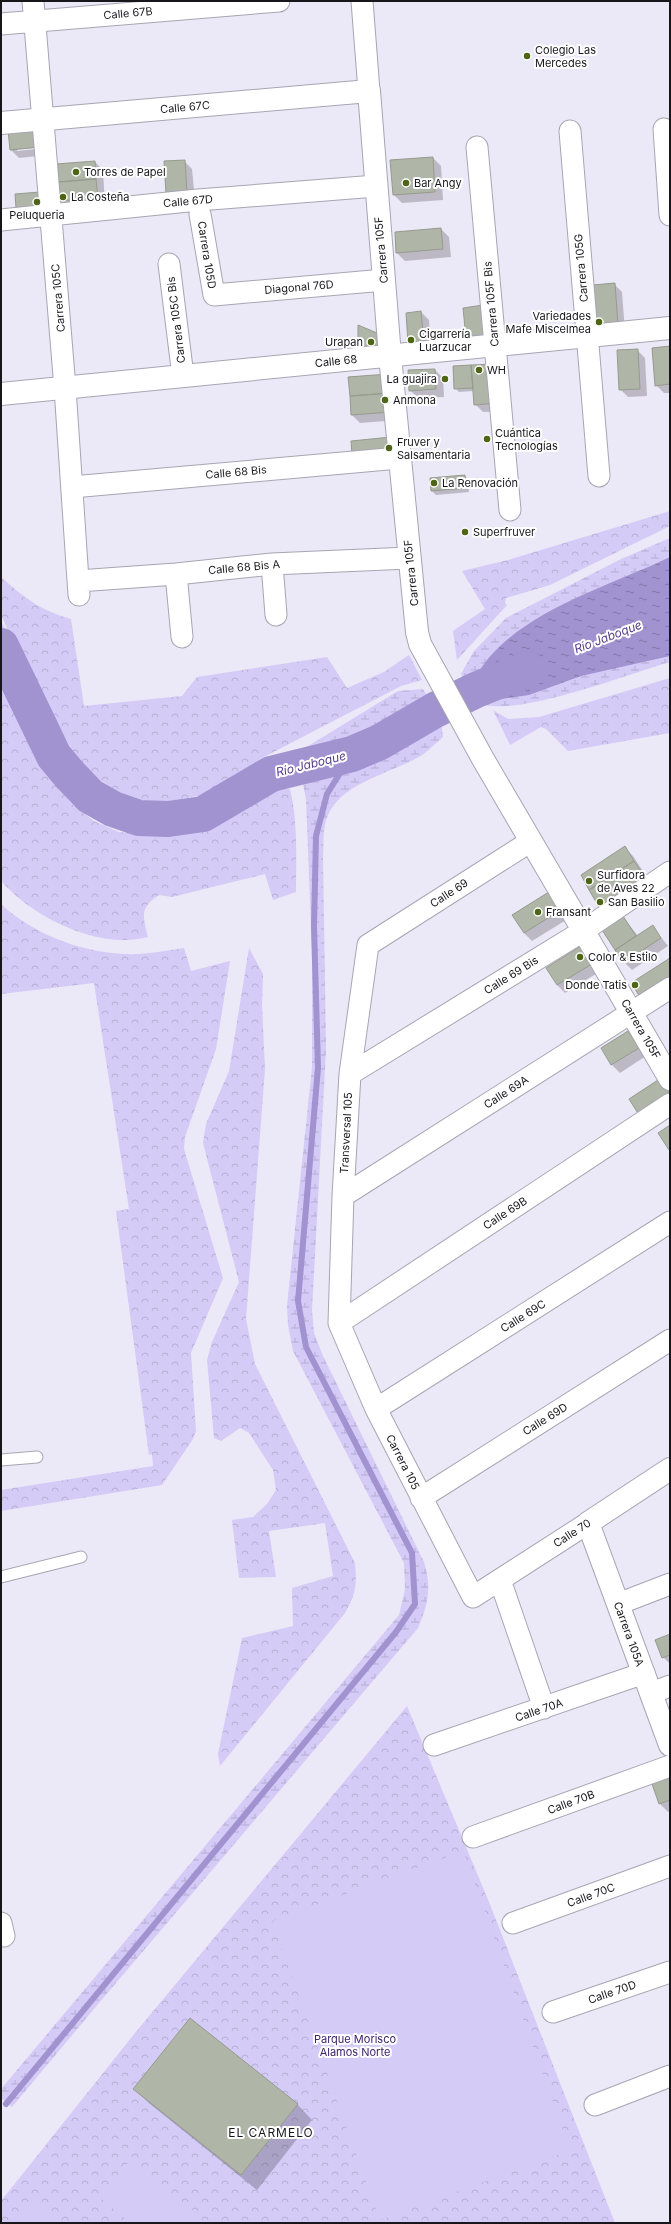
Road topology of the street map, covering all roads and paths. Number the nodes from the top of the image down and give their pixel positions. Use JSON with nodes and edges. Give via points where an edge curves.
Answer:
{"nodes":[{"id":1,"x":279,"y":1,"type":"edge"},
{"id":2,"x":362,"y":1,"type":"edge"},
{"id":3,"x":34,"y":11,"type":"edge"},
{"id":4,"x":1,"y":24,"type":"edge"},
{"id":5,"x":369,"y":91,"type":"junction"},
{"id":6,"x":43,"y":120,"type":"junction"},
{"id":7,"x":1,"y":123,"type":"edge"},
{"id":8,"x":664,"y":129,"type":"dead end"},
{"id":9,"x":570,"y":131,"type":"dead end"},
{"id":10,"x":477,"y":146,"type":"dead end"},
{"id":11,"x":376,"y":186,"type":"junction"},
{"id":12,"x":51,"y":214,"type":"junction"},
{"id":13,"x":200,"y":214,"type":"dead end"},
{"id":14,"x":670,"y":215,"type":"edge"},
{"id":15,"x":1,"y":220,"type":"edge"},
{"id":16,"x":169,"y":264,"type":"dead end"},
{"id":17,"x":384,"y":280,"type":"junction"},
{"id":18,"x":214,"y":295,"type":"joint"},
{"id":19,"x":670,"y":328,"type":"edge"},
{"id":20,"x":587,"y":336,"type":"junction"},
{"id":21,"x":495,"y":345,"type":"junction"},
{"id":22,"x":390,"y":356,"type":"junction"},
{"id":23,"x":183,"y":376,"type":"junction"},
{"id":24,"x":65,"y":388,"type":"junction"},
{"id":25,"x":1,"y":394,"type":"edge"},
{"id":26,"x":400,"y":458,"type":"junction"},
{"id":27,"x":599,"y":476,"type":"dead end"},
{"id":28,"x":72,"y":487,"type":"junction"},
{"id":29,"x":510,"y":510,"type":"dead end"},
{"id":30,"x":410,"y":558,"type":"junction"},
{"id":31,"x":272,"y":564,"type":"junction"},
{"id":32,"x":176,"y":574,"type":"junction"},
{"id":33,"x":78,"y":588,"type":"joint"},
{"id":34,"x":276,"y":615,"type":"dead end"},
{"id":35,"x":182,"y":637,"type":"dead end"},
{"id":36,"x":531,"y":841,"type":"junction"},
{"id":37,"x":670,"y":872,"type":"edge"},
{"id":38,"x":583,"y":931,"type":"junction"},
{"id":39,"x":368,"y":945,"type":"joint"},
{"id":40,"x":670,"y":988,"type":"edge"},
{"id":41,"x":631,"y":1012,"type":"junction"},
{"id":42,"x":350,"y":1074,"type":"junction"},
{"id":43,"x":670,"y":1079,"type":"edge"},
{"id":44,"x":670,"y":1104,"type":"edge"},
{"id":45,"x":343,"y":1196,"type":"junction"},
{"id":46,"x":670,"y":1222,"type":"edge"},
{"id":47,"x":339,"y":1323,"type":"junction"},
{"id":48,"x":670,"y":1340,"type":"edge"},
{"id":49,"x":376,"y":1409,"type":"junction"},
{"id":50,"x":37,"y":1457,"type":"dead end"},
{"id":51,"x":1,"y":1460,"type":"edge"},
{"id":52,"x":670,"y":1469,"type":"edge"},
{"id":53,"x":421,"y":1498,"type":"junction"},
{"id":54,"x":588,"y":1523,"type":"junction"},
{"id":55,"x":81,"y":1557,"type":"dead end"},
{"id":56,"x":1,"y":1577,"type":"edge"},
{"id":57,"x":500,"y":1580,"type":"junction"},
{"id":58,"x":670,"y":1584,"type":"edge"},
{"id":59,"x":473,"y":1597,"type":"joint"},
{"id":60,"x":618,"y":1604,"type":"junction"},
{"id":61,"x":655,"y":1684,"type":"edge"},
{"id":62,"x":544,"y":1708,"type":"junction"},
{"id":63,"x":434,"y":1745,"type":"dead end"},
{"id":64,"x":670,"y":1745,"type":"edge"},
{"id":65,"x":670,"y":1766,"type":"edge"},
{"id":66,"x":473,"y":1837,"type":"dead end"},
{"id":67,"x":670,"y":1866,"type":"edge"},
{"id":68,"x":513,"y":1923,"type":"dead end"},
{"id":69,"x":670,"y":1972,"type":"edge"},
{"id":70,"x":553,"y":2012,"type":"dead end"},
{"id":71,"x":670,"y":2076,"type":"edge"},
{"id":72,"x":595,"y":2105,"type":"dead end"}],
"edges":[{"from":1,"to":3,"type":"street","name":"Calle 67B"},
{"from":2,"to":5,"type":"street","name":"Carrera 105F"},
{"from":3,"to":4,"type":"street","name":"Calle 67B"},
{"from":3,"to":6,"type":"street","name":"Carrera 105C"},
{"from":5,"to":6,"type":"street","name":"Calle 67C"},
{"from":5,"to":11,"type":"street","name":"Carrera 105F"},
{"from":6,"to":7,"type":"street","name":"Calle 67C"},
{"from":6,"to":12,"type":"street","name":"Carrera 105C"},
{"from":8,"to":14,"type":"street"},
{"from":9,"to":20,"type":"street","name":"Carrera 105G"},
{"from":10,"to":21,"type":"street","name":"Carrera 105F Bis"},
{"from":11,"to":12,"type":"street","name":"Calle 67D"},
{"from":11,"to":17,"type":"street","name":"Carrera 105F"},
{"from":12,"to":15,"type":"street","name":"Calle 67D"},
{"from":12,"to":24,"type":"street","name":"Carrera 105C"},
{"from":13,"to":18,"type":"street","name":"Carrera 105D"},
{"from":16,"to":23,"type":"street","name":"Carrera 105C Bis"},
{"from":17,"to":18,"type":"street","name":"Diagonal 76D"},
{"from":17,"to":22,"type":"street","name":"Carrera 105F"},
{"from":19,"to":20,"type":"street","name":"Calle 68"},
{"from":20,"to":21,"type":"street","name":"Calle 68"},
{"from":20,"to":27,"type":"street","name":"Carrera 105G"},
{"from":21,"to":22,"type":"street","name":"Calle 68"},
{"from":21,"to":29,"type":"street","name":"Carrera 105F Bis"},
{"from":22,"to":23,"type":"street","name":"Calle 68"},
{"from":22,"to":26,"type":"street","name":"Carrera 105F"},
{"from":23,"to":24,"type":"street","name":"Calle 68"},
{"from":24,"to":25,"type":"street","name":"Calle 68"},
{"from":24,"to":28,"type":"street","name":"Carrera 105C"},
{"from":26,"to":28,"type":"street","name":"Calle 68 Bis"},
{"from":26,"to":30,"type":"street","name":"Carrera 105F"},
{"from":28,"to":33,"type":"street","name":"Carrera 105C"},
{"from":30,"to":31,"type":"street","name":"Calle 68 Bis A"},
{"from":30,"to":36,"type":"street","name":"Carrera 105F","via":[[417,632],[424,655]]},
{"from":31,"to":32,"type":"street","name":"Calle 68 Bis A"},
{"from":31,"to":34,"type":"street"},
{"from":32,"to":33,"type":"street","name":"Calle 68 Bis A"},
{"from":32,"to":35,"type":"street"},
{"from":36,"to":38,"type":"street","name":"Carrera 105F"},
{"from":36,"to":39,"type":"street","name":"Calle 69"},
{"from":37,"to":38,"type":"street","name":"Calle 69 Bis"},
{"from":38,"to":41,"type":"street","name":"Carrera 105F"},
{"from":38,"to":42,"type":"street","name":"Calle 69 Bis"},
{"from":39,"to":42,"type":"street","name":"Transversal 105"},
{"from":40,"to":41,"type":"street","name":"Calle 69A"},
{"from":41,"to":43,"type":"street","name":"Carrera 105F"},
{"from":41,"to":45,"type":"street","name":"Calle 69A"},
{"from":42,"to":45,"type":"street","name":"Transversal 105"},
{"from":44,"to":47,"type":"street","name":"Calle 69B"},
{"from":45,"to":47,"type":"street","name":"Transversal 105"},
{"from":46,"to":49,"type":"street","name":"Calle 69C"},
{"from":47,"to":49,"type":"street","name":"Carrera 105"},
{"from":48,"to":53,"type":"street","name":"Calle 69D"},
{"from":49,"to":53,"type":"street","name":"Carrera 105"},
{"from":50,"to":51,"type":"lane"},
{"from":52,"to":54,"type":"street","name":"Calle 70"},
{"from":53,"to":59,"type":"street","name":"Carrera 105"},
{"from":54,"to":57,"type":"street","name":"Calle 70"},
{"from":54,"to":60,"type":"street","name":"Carrera 105A"},
{"from":55,"to":56,"type":"lane"},
{"from":57,"to":59,"type":"street","name":"Calle 70"},
{"from":57,"to":62,"type":"street"},
{"from":58,"to":60,"type":"street"},
{"from":60,"to":61,"type":"street","name":"Carrera 105A"},
{"from":61,"to":62,"type":"street","name":"Calle 70A"},
{"from":61,"to":64,"type":"street","name":"Carrera 105A"},
{"from":62,"to":63,"type":"street","name":"Calle 70A"},
{"from":65,"to":66,"type":"street","name":"Calle 70B"},
{"from":67,"to":68,"type":"street","name":"Calle 70C"},
{"from":69,"to":70,"type":"street","name":"Calle 70D"},
{"from":71,"to":72,"type":"street"}]}
